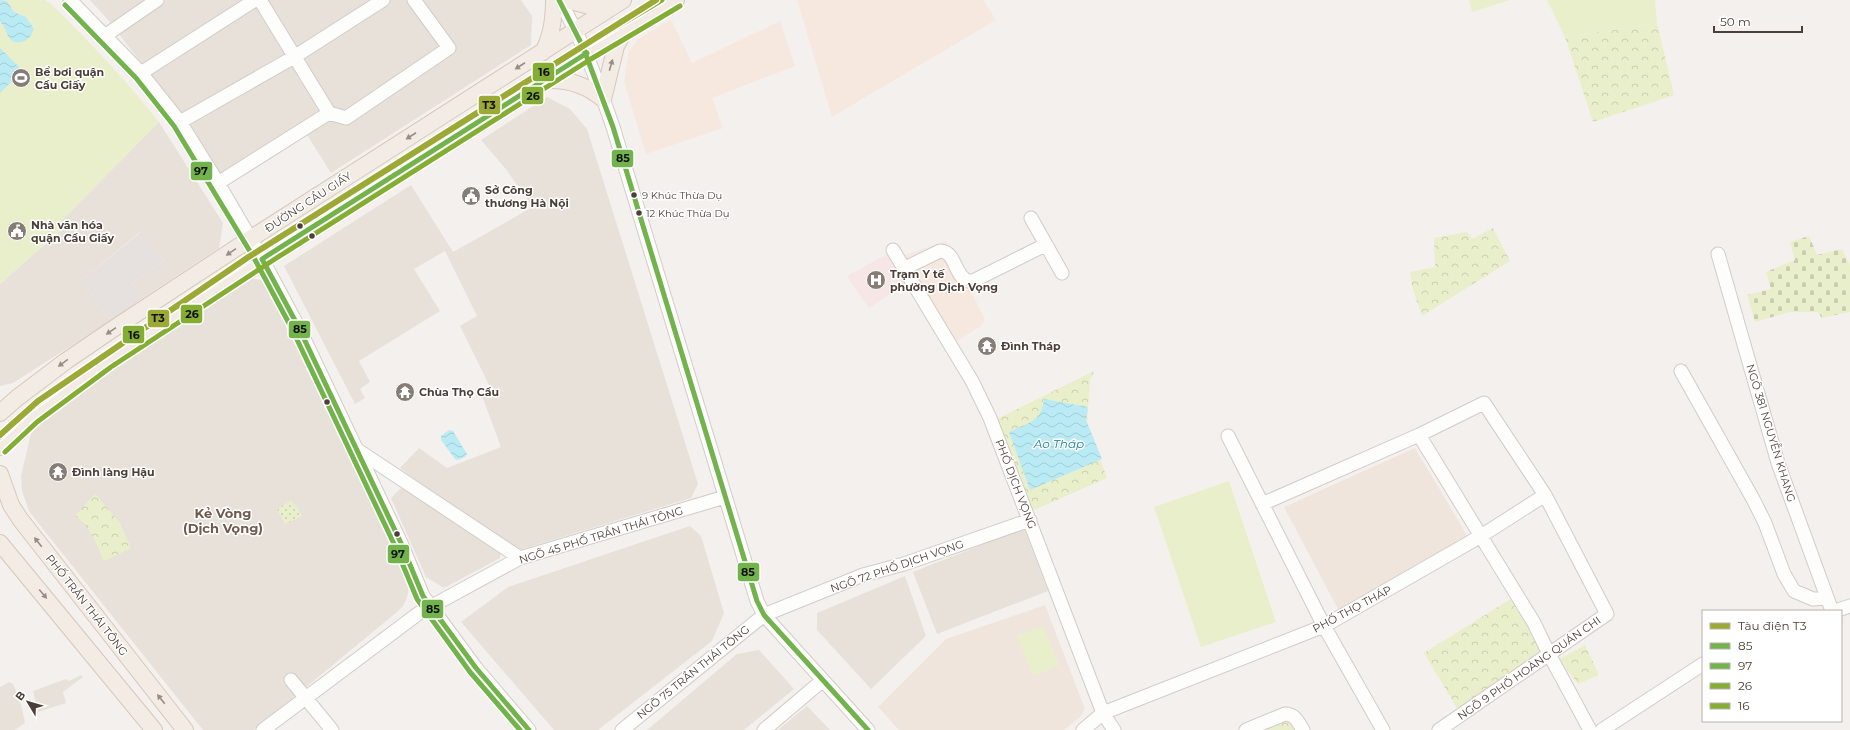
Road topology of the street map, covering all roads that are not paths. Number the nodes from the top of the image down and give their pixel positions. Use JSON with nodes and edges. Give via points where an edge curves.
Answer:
{"nodes":[{"id":1,"x":70,"y":0,"type":"edge"},
{"id":2,"x":157,"y":0,"type":"edge"},
{"id":3,"x":255,"y":0,"type":"edge"},
{"id":4,"x":260,"y":0,"type":"edge"},
{"id":5,"x":383,"y":0,"type":"edge"},
{"id":6,"x":414,"y":0,"type":"edge"},
{"id":7,"x":554,"y":0,"type":"edge"},
{"id":8,"x":559,"y":0,"type":"edge"},
{"id":9,"x":567,"y":0,"type":"edge"},
{"id":10,"x":676,"y":0,"type":"edge"},
{"id":11,"x":617,"y":4,"type":"edge"},
{"id":12,"x":576,"y":29,"type":"junction"},
{"id":13,"x":624,"y":32,"type":"junction"},
{"id":14,"x":106,"y":35,"type":"junction"},
{"id":15,"x":543,"y":52,"type":"junction"},
{"id":16,"x":587,"y":53,"type":"junction"},
{"id":17,"x":294,"y":58,"type":"junction"},
{"id":18,"x":141,"y":73,"type":"junction"},
{"id":19,"x":546,"y":80,"type":"junction"},
{"id":20,"x":603,"y":99,"type":"junction"},
{"id":21,"x":329,"y":113,"type":"junction"},
{"id":22,"x":180,"y":122,"type":"junction"},
{"id":23,"x":218,"y":183,"type":"junction"},
{"id":24,"x":1031,"y":218,"type":"dead end"},
{"id":25,"x":250,"y":239,"type":"junction"},
{"id":26,"x":1045,"y":245,"type":"junction"},
{"id":27,"x":893,"y":250,"type":"dead end"},
{"id":28,"x":1718,"y":254,"type":"dead end"},
{"id":29,"x":262,"y":259,"type":"junction"},
{"id":30,"x":905,"y":268,"type":"junction"},
{"id":31,"x":1062,"y":273,"type":"dead end"},
{"id":32,"x":95,"y":341,"type":"junction"},
{"id":33,"x":108,"y":361,"type":"junction"},
{"id":34,"x":1681,"y":370,"type":"dead end"},
{"id":35,"x":0,"y":413,"type":"edge"},
{"id":36,"x":1419,"y":435,"type":"junction"},
{"id":37,"x":1228,"y":436,"type":"dead end"},
{"id":38,"x":0,"y":447,"type":"edge"},
{"id":39,"x":356,"y":449,"type":"junction"},
{"id":40,"x":0,"y":474,"type":"edge"},
{"id":41,"x":1545,"y":495,"type":"junction"},
{"id":42,"x":725,"y":497,"type":"junction"},
{"id":43,"x":1262,"y":504,"type":"junction"},
{"id":44,"x":1030,"y":520,"type":"junction"},
{"id":45,"x":1481,"y":536,"type":"junction"},
{"id":46,"x":0,"y":543,"type":"edge"},
{"id":47,"x":520,"y":558,"type":"junction"},
{"id":48,"x":1827,"y":598,"type":"junction"},
{"id":49,"x":1850,"y":606,"type":"edge"},
{"id":50,"x":430,"y":607,"type":"junction"},
{"id":51,"x":1832,"y":610,"type":"edge"},
{"id":52,"x":1838,"y":610,"type":"edge"},
{"id":53,"x":764,"y":615,"type":"junction"},
{"id":54,"x":1324,"y":626,"type":"junction"},
{"id":55,"x":1549,"y":654,"type":"junction"},
{"id":56,"x":1702,"y":665,"type":"edge"},
{"id":57,"x":291,"y":680,"type":"dead end"},
{"id":58,"x":824,"y":680,"type":"junction"},
{"id":59,"x":306,"y":698,"type":"junction"},
{"id":60,"x":1103,"y":713,"type":"junction"},
{"id":61,"x":154,"y":730,"type":"edge"},
{"id":62,"x":185,"y":730,"type":"edge"},
{"id":63,"x":263,"y":730,"type":"edge"},
{"id":64,"x":332,"y":730,"type":"edge"},
{"id":65,"x":529,"y":730,"type":"edge"},
{"id":66,"x":622,"y":730,"type":"edge"},
{"id":67,"x":764,"y":730,"type":"edge"},
{"id":68,"x":868,"y":730,"type":"edge"},
{"id":69,"x":1083,"y":730,"type":"edge"},
{"id":70,"x":1114,"y":730,"type":"edge"},
{"id":71,"x":1246,"y":730,"type":"edge"},
{"id":72,"x":1303,"y":730,"type":"edge"},
{"id":73,"x":1382,"y":730,"type":"edge"},
{"id":74,"x":1439,"y":730,"type":"edge"},
{"id":75,"x":1590,"y":730,"type":"edge"},
{"id":76,"x":1602,"y":730,"type":"edge"}],
"edges":[{"from":1,"to":14,"type":"street"},
{"from":2,"to":14,"type":"street"},
{"from":3,"to":18,"type":"street"},
{"from":4,"to":17,"type":"street"},
{"from":5,"to":17,"type":"street"},
{"from":6,"to":21,"type":"street","via":[[449,48],[346,118]]},
{"from":7,"to":15,"type":"main road","via":[[549,41]]},
{"from":8,"to":12,"type":"street"},
{"from":9,"to":11,"type":"main road","via":[[597,8]]},
{"from":10,"to":13,"type":"main road"},
{"from":11,"to":12,"type":"main road","name":"ĐƯỜNG CẦU GIẤY"},
{"from":12,"to":15,"type":"main road","name":"ĐƯỜNG CẦU GIẤY"},
{"from":12,"to":16,"type":"street"},
{"from":13,"to":16,"type":"main road"},
{"from":20,"to":13,"type":"main road","one_way":true,"via":[[616,46]]},
{"from":14,"to":18,"type":"street"},
{"from":15,"to":25,"type":"main road","name":"ĐƯỜNG CẦU GIẤY","one_way":true},
{"from":16,"to":19,"type":"main road"},
{"from":16,"to":20,"type":"street"},
{"from":17,"to":21,"type":"street"},
{"from":17,"to":22,"type":"street"},
{"from":18,"to":22,"type":"street"},
{"from":19,"to":20,"type":"main road","via":[[578,84],[594,91]]},
{"from":19,"to":29,"type":"main road"},
{"from":20,"to":42,"type":"street"},
{"from":21,"to":23,"type":"street"},
{"from":22,"to":23,"type":"street"},
{"from":23,"to":25,"type":"street"},
{"from":24,"to":26,"type":"street"},
{"from":25,"to":29,"type":"street"},
{"from":25,"to":32,"type":"main road","name":"ĐƯỜNG CẦU GIẤY","one_way":true},
{"from":26,"to":30,"type":"street","via":[[968,282],[962,278],[949,254],[944,251]]},
{"from":26,"to":31,"type":"street"},
{"from":27,"to":30,"type":"street","name":"PHỐ DỊCH VỌNG"},
{"from":28,"to":48,"type":"street","name":"NGÕ 381 NGUYỄN KHANG","via":[[1778,463]]},
{"from":29,"to":33,"type":"main road"},
{"from":29,"to":39,"type":"street","via":[[298,326]]},
{"from":30,"to":44,"type":"street","name":"PHỐ DỊCH VỌNG","via":[[972,381],[990,418]]},
{"from":32,"to":33,"type":"main road"},
{"from":32,"to":35,"type":"main road","name":"ĐƯỜNG CẦU GIẤY","one_way":true},
{"from":33,"to":38,"type":"main road","via":[[32,417]]},
{"from":34,"to":48,"type":"street","via":[[1753,499],[1784,574],[1794,591],[1813,599]]},
{"from":36,"to":41,"type":"street","via":[[1484,403]]},
{"from":36,"to":43,"type":"street"},
{"from":36,"to":45,"type":"street"},
{"from":37,"to":43,"type":"street"},
{"from":39,"to":47,"type":"street"},
{"from":39,"to":50,"type":"street"},
{"from":62,"to":40,"type":"main road","name":"PHỐ TRẦN THÁI TÔNG","one_way":true,"via":[[20,519],[11,505]]},
{"from":41,"to":45,"type":"street","name":"PHỐ THỌ THÁP"},
{"from":41,"to":55,"type":"street","name":"NGÕ 9 PHỐ HOÀNG QUÁN CHI","via":[[1607,614]]},
{"from":42,"to":47,"type":"street","name":"NGÕ 45 PHỐ TRẦN THÁI TÔNG"},
{"from":42,"to":53,"type":"street","via":[[757,601]]},
{"from":43,"to":54,"type":"street"},
{"from":44,"to":53,"type":"street","name":"NGÕ 72 PHỐ DỊCH VỌNG","via":[[904,564],[863,575]]},
{"from":44,"to":60,"type":"street","name":"PHỐ DỊCH VỌNG"},
{"from":45,"to":54,"type":"street","name":"PHỐ THỌ THÁP"},
{"from":45,"to":55,"type":"street"},
{"from":46,"to":61,"type":"main road","one_way":true},
{"from":47,"to":50,"type":"street","name":"NGÕ 45 PHỐ TRẦN THÁI TÔNG"},
{"from":48,"to":51,"type":"street","name":"NGÕ 381 NGUYỄN KHANG"},
{"from":49,"to":52,"type":"street"},
{"from":50,"to":59,"type":"street","name":"NGÕ 45 PHỐ TRẦN THÁI TÔNG","via":[[419,612]]},
{"from":50,"to":65,"type":"street","via":[[476,668]]},
{"from":53,"to":58,"type":"street"},
{"from":53,"to":66,"type":"street","name":"NGÕ 75 TRẦN THÁI TÔNG"},
{"from":54,"to":60,"type":"street","name":"PHỐ THỌ THÁP"},
{"from":54,"to":73,"type":"street"},
{"from":55,"to":74,"type":"street","name":"NGÕ 9 PHỐ HOÀNG QUÁN CHI"},
{"from":55,"to":75,"type":"street"},
{"from":56,"to":76,"type":"street"},
{"from":57,"to":59,"type":"street"},
{"from":58,"to":67,"type":"street"},
{"from":58,"to":68,"type":"street"},
{"from":59,"to":63,"type":"street","name":"NGÕ 45 PHỐ TRẦN THÁI TÔNG"},
{"from":59,"to":64,"type":"street"},
{"from":60,"to":69,"type":"street","name":"PHỐ THỌ THÁP"},
{"from":60,"to":70,"type":"street","name":"PHỐ DỊCH VỌNG"},
{"from":71,"to":72,"type":"street","via":[[1285,714],[1291,714],[1296,717]]}]}
